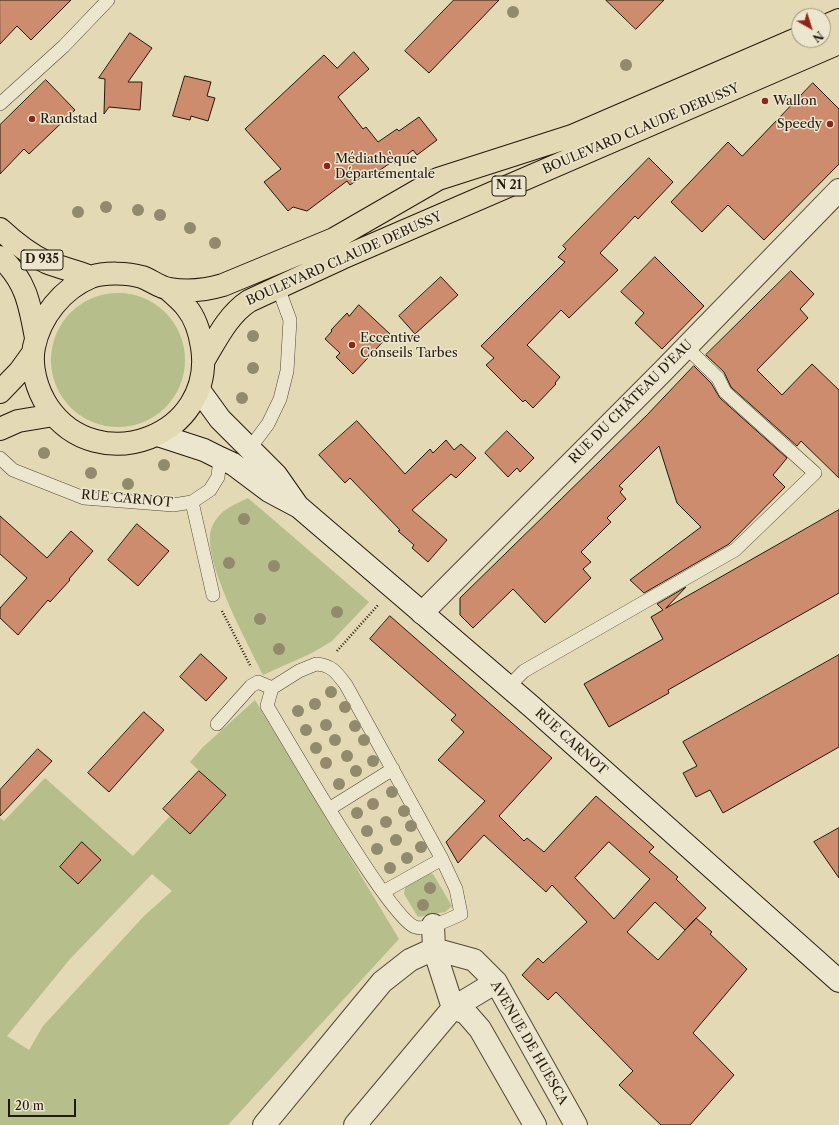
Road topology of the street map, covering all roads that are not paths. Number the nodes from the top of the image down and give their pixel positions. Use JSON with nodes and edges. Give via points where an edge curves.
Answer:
{"nodes":[{"id":1,"x":108,"y":0,"type":"edge"},
{"id":2,"x":791,"y":41,"type":"edge"},
{"id":3,"x":839,"y":44,"type":"edge"},
{"id":4,"x":0,"y":104,"type":"edge"},
{"id":5,"x":839,"y":190,"type":"edge"},
{"id":6,"x":0,"y":229,"type":"edge"},
{"id":7,"x":2,"y":260,"type":"edge"},
{"id":8,"x":91,"y":277,"type":"junction"},
{"id":9,"x":278,"y":287,"type":"junction"},
{"id":10,"x":168,"y":289,"type":"junction"},
{"id":11,"x":34,"y":346,"type":"junction"},
{"id":12,"x":686,"y":347,"type":"junction"},
{"id":13,"x":204,"y":360,"type":"junction"},
{"id":14,"x":199,"y":390,"type":"junction"},
{"id":15,"x":0,"y":392,"type":"edge"},
{"id":16,"x":54,"y":416,"type":"junction"},
{"id":17,"x":0,"y":429,"type":"edge"},
{"id":18,"x":158,"y":435,"type":"junction"},
{"id":19,"x":250,"y":448,"type":"junction"},
{"id":20,"x":0,"y":458,"type":"edge"},
{"id":21,"x":220,"y":458,"type":"junction"},
{"id":22,"x":192,"y":502,"type":"junction"},
{"id":23,"x":299,"y":507,"type":"junction"},
{"id":24,"x":214,"y":595,"type":"road end"},
{"id":25,"x":422,"y":613,"type":"junction"},
{"id":26,"x":508,"y":687,"type":"junction"},
{"id":27,"x":272,"y":688,"type":"junction"},
{"id":28,"x":217,"y":724,"type":"dead end"},
{"id":29,"x":393,"y":769,"type":"junction"},
{"id":30,"x":329,"y":809,"type":"junction"},
{"id":31,"x":442,"y":858,"type":"junction"},
{"id":32,"x":383,"y":892,"type":"junction"},
{"id":33,"x":433,"y":925,"type":"junction"},
{"id":34,"x":434,"y":949,"type":"junction"},
{"id":35,"x":839,"y":981,"type":"edge"},
{"id":36,"x":496,"y":982,"type":"junction"},
{"id":37,"x":453,"y":1008,"type":"junction"},
{"id":38,"x":264,"y":1125,"type":"edge"},
{"id":39,"x":355,"y":1125,"type":"edge"},
{"id":40,"x":535,"y":1125,"type":"edge"},
{"id":41,"x":576,"y":1125,"type":"edge"}],
"edges":[{"from":1,"to":4,"type":"lane","via":[[64,46]]},
{"from":2,"to":10,"type":"main road","name":"BOULEVARD CLAUDE DEBUSSY","number":"N 21","via":[[572,136],[438,179],[334,239],[223,286],[204,290]]},
{"from":3,"to":9,"type":"main road","name":"BOULEVARD CLAUDE DEBUSSY","number":"N 21"},
{"from":5,"to":12,"type":"street","name":"RUE DU CHÂTEAU D'EAU"},
{"from":6,"to":8,"type":"main road","number":"D 935","via":[[20,246],[47,262]]},
{"from":7,"to":11,"type":"main road","number":"D 935","via":[[15,271],[26,294]]},
{"from":8,"to":10,"type":"main road","via":[[112,274],[141,277]]},
{"from":8,"to":11,"type":"main road","via":[[62,295],[46,314]]},
{"from":9,"to":13,"type":"main road","name":"BOULEVARD CLAUDE DEBUSSY","number":"N 21","via":[[237,309]]},
{"from":9,"to":19,"type":"lane","via":[[290,320],[287,371],[277,406],[268,424]]},
{"from":10,"to":13,"type":"main road","via":[[188,308],[200,333]]},
{"from":11,"to":15,"type":"main road","via":[[20,371]]},
{"from":11,"to":16,"type":"main road","via":[[35,379],[42,399]]},
{"from":12,"to":25,"type":"street","name":"RUE DU CHÂTEAU D'EAU"},
{"from":12,"to":26,"type":"lane","via":[[718,378],[725,392],[815,473],[736,550],[524,672]]},
{"from":13,"to":14,"type":"main road"},
{"from":14,"to":18,"type":"main road","via":[[189,408],[175,423]]},
{"from":14,"to":19,"type":"street","name":"RUE CARNOT","via":[[220,419]]},
{"from":16,"to":17,"type":"main road","via":[[18,421]]},
{"from":16,"to":18,"type":"main road","via":[[76,434],[103,443],[131,444]]},
{"from":18,"to":21,"type":"street","name":"RUE CARNOT"},
{"from":19,"to":23,"type":"street","name":"RUE CARNOT","via":[[276,475]]},
{"from":20,"to":22,"type":"lane","name":"RUE CARNOT","via":[[13,470],[84,498],[173,505]]},
{"from":21,"to":22,"type":"lane","name":"RUE CARNOT","via":[[218,477],[210,490]]},
{"from":21,"to":23,"type":"street","name":"RUE CARNOT","via":[[233,464],[268,491]]},
{"from":22,"to":24,"type":"lane","name":"RUE CARNOT"},
{"from":23,"to":25,"type":"street","name":"RUE CARNOT"},
{"from":25,"to":26,"type":"street","name":"RUE CARNOT"},
{"from":26,"to":35,"type":"street","name":"RUE CARNOT"},
{"from":27,"to":28,"type":"lane","via":[[258,682],[251,686]]},
{"from":27,"to":29,"type":"lane","via":[[316,664],[325,664],[335,670]]},
{"from":27,"to":30,"type":"lane","via":[[267,706]]},
{"from":29,"to":30,"type":"lane"},
{"from":29,"to":31,"type":"lane"},
{"from":30,"to":32,"type":"lane"},
{"from":31,"to":32,"type":"lane"},
{"from":31,"to":33,"type":"lane","via":[[456,889],[461,914]]},
{"from":32,"to":33,"type":"lane","via":[[405,920],[414,927]]},
{"from":33,"to":34,"type":"street"},
{"from":34,"to":36,"type":"street","name":"AVENUE DE HUESCA","via":[[474,960]]},
{"from":34,"to":37,"type":"street"},
{"from":34,"to":38,"type":"street","via":[[410,960],[382,982]]},
{"from":36,"to":37,"type":"street"},
{"from":36,"to":41,"type":"street","name":"AVENUE DE HUESCA"},
{"from":37,"to":39,"type":"street"},
{"from":37,"to":40,"type":"street","via":[[466,1013],[480,1029]]}]}
